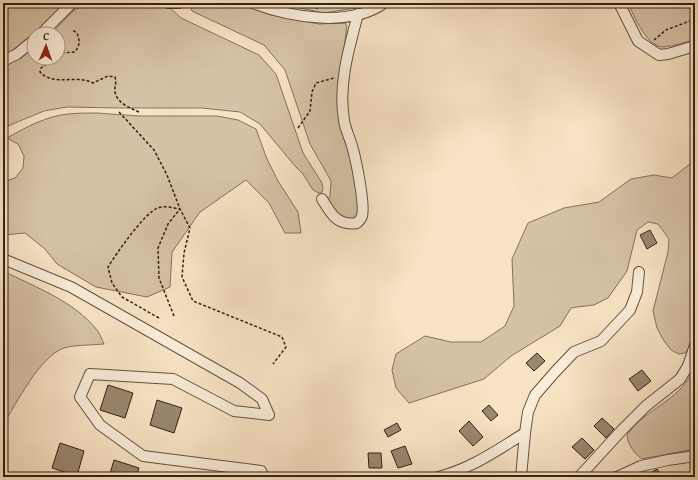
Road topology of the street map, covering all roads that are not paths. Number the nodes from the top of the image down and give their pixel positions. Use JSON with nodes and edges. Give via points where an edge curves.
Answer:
{"nodes":[{"id":1,"x":72,"y":3,"type":"edge"},
{"id":2,"x":168,"y":3,"type":"edge"},
{"id":3,"x":179,"y":3,"type":"edge"},
{"id":4,"x":253,"y":3,"type":"edge"},
{"id":5,"x":384,"y":3,"type":"edge"},
{"id":6,"x":619,"y":3,"type":"edge"},
{"id":7,"x":358,"y":14,"type":"junction"},
{"id":8,"x":49,"y":26,"type":"edge"},
{"id":9,"x":695,"y":46,"type":"edge"},
{"id":10,"x":26,"y":47,"type":"edge"},
{"id":11,"x":3,"y":61,"type":"edge"},
{"id":12,"x":322,"y":199,"type":"dead end"},
{"id":13,"x":3,"y":259,"type":"edge"},
{"id":14,"x":639,"y":272,"type":"dead end"},
{"id":15,"x":695,"y":345,"type":"edge"},
{"id":16,"x":524,"y":433,"type":"junction"},
{"id":17,"x":695,"y":456,"type":"edge"},
{"id":18,"x":264,"y":477,"type":"edge"},
{"id":19,"x":438,"y":477,"type":"edge"},
{"id":20,"x":521,"y":477,"type":"edge"},
{"id":21,"x":579,"y":477,"type":"edge"},
{"id":22,"x":617,"y":477,"type":"edge"}],
"edges":[{"from":1,"to":8,"type":"street"},
{"from":2,"to":3,"type":"street"},
{"from":4,"to":7,"type":"street","via":[[271,10],[321,18]]},
{"from":5,"to":7,"type":"street"},
{"from":6,"to":9,"type":"street","via":[[638,41],[659,55]]},
{"from":7,"to":12,"type":"street","via":[[344,77],[342,102],[344,121],[357,167],[362,217],[357,223],[341,223],[332,216]]},
{"from":10,"to":11,"type":"street"},
{"from":13,"to":18,"type":"street","via":[[71,287],[240,383],[262,399],[270,416],[234,411],[173,379],[90,374],[80,397],[100,425],[143,456],[261,471]]},
{"from":14,"to":16,"type":"street","via":[[637,292],[630,310],[601,341],[574,352],[535,395]]},
{"from":15,"to":21,"type":"street","via":[[680,380],[646,406]]},
{"from":16,"to":19,"type":"street","via":[[480,462]]},
{"from":16,"to":20,"type":"street"},
{"from":17,"to":22,"type":"street","via":[[641,466]]}]}
